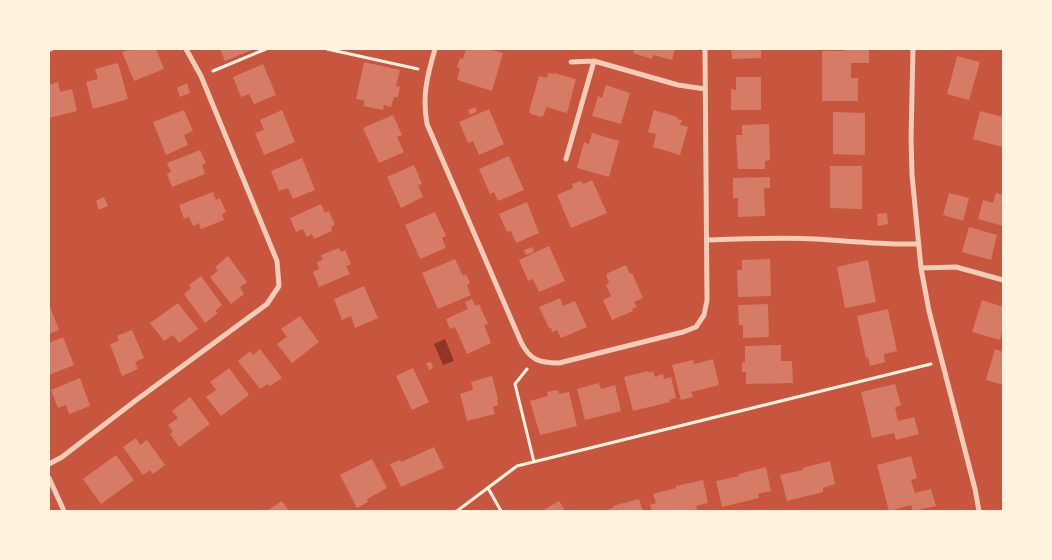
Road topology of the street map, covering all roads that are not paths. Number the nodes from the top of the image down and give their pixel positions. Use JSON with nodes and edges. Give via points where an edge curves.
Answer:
{"nodes":[{"id":1,"x":186,"y":49,"type":"edge"},
{"id":2,"x":435,"y":49,"type":"edge"},
{"id":3,"x":705,"y":49,"type":"edge"},
{"id":4,"x":913,"y":49,"type":"edge"},
{"id":5,"x":594,"y":60,"type":"junction"},
{"id":6,"x":571,"y":62,"type":"dead end"},
{"id":7,"x":705,"y":89,"type":"junction"},
{"id":8,"x":566,"y":159,"type":"dead end"},
{"id":9,"x":707,"y":240,"type":"junction"},
{"id":10,"x":918,"y":244,"type":"junction"},
{"id":11,"x":921,"y":268,"type":"junction"},
{"id":12,"x":1003,"y":280,"type":"edge"},
{"id":13,"x":49,"y":464,"type":"edge"},
{"id":14,"x":49,"y":478,"type":"edge"},
{"id":15,"x":64,"y":511,"type":"edge"},
{"id":16,"x":979,"y":511,"type":"edge"}],
"edges":[{"from":1,"to":13,"type":"street","via":[[201,76],[277,261],[279,286],[267,304]]},
{"from":2,"to":9,"type":"street","via":[[425,90],[427,124],[522,342],[535,359],[559,363],[696,327],[704,315],[707,300]]},
{"from":3,"to":7,"type":"street"},
{"from":4,"to":10,"type":"street","via":[[911,148]]},
{"from":5,"to":6,"type":"street"},
{"from":5,"to":7,"type":"street","via":[[678,85]]},
{"from":5,"to":8,"type":"street"},
{"from":7,"to":9,"type":"street"},
{"from":9,"to":10,"type":"street","via":[[770,238]]},
{"from":10,"to":11,"type":"street"},
{"from":11,"to":12,"type":"street","via":[[956,267]]},
{"from":11,"to":16,"type":"street"},
{"from":14,"to":15,"type":"street"}]}
